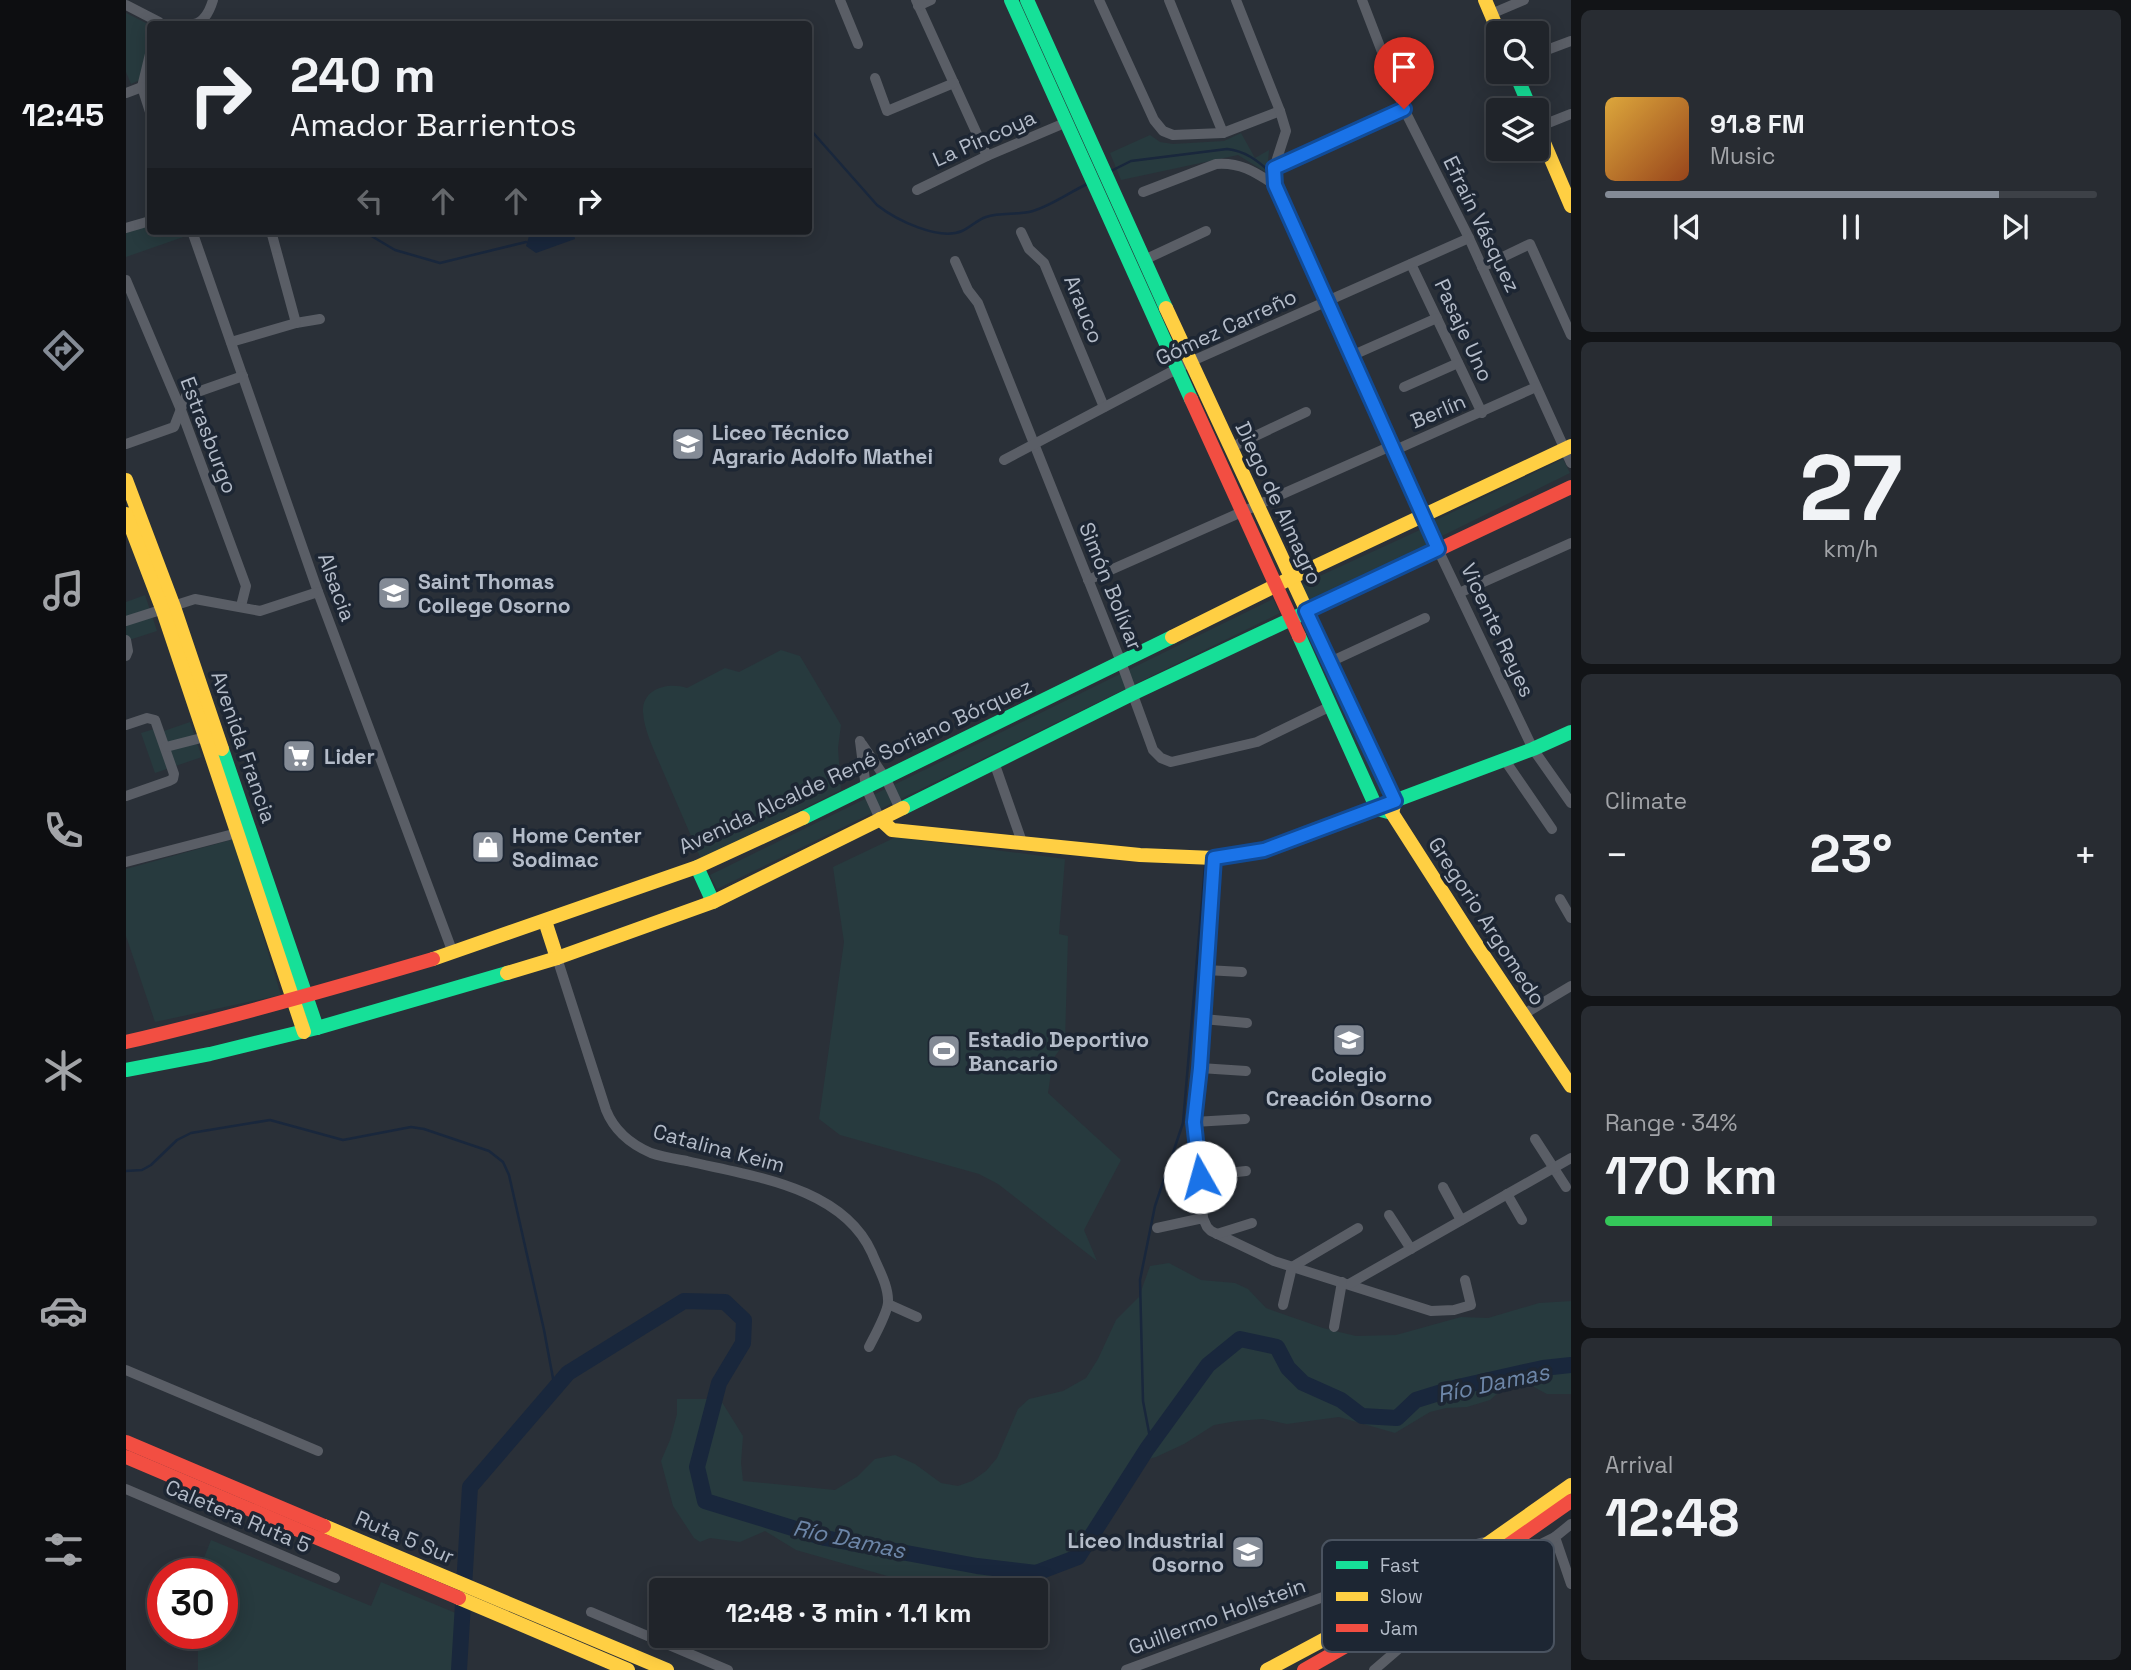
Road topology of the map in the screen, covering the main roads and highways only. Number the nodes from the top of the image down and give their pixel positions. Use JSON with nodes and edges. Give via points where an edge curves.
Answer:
{"nodes":[{"id":1,"x":1011,"y":0,"type":"edge"},
{"id":2,"x":1027,"y":0,"type":"edge"},
{"id":3,"x":1485,"y":0,"type":"edge"},
{"id":4,"x":1494,"y":21,"type":"edge"},
{"id":5,"x":1549,"y":149,"type":"edge"},
{"id":6,"x":1099,"y":177,"type":"junction"},
{"id":7,"x":1567,"y":186,"type":"edge"},
{"id":8,"x":1571,"y":206,"type":"edge"},
{"id":9,"x":1185,"y":365,"type":"junction"},
{"id":10,"x":1568,"y":448,"type":"edge"},
{"id":11,"x":126,"y":480,"type":"edge"},
{"id":12,"x":1571,"y":487,"type":"edge"},
{"id":13,"x":1250,"y":508,"type":"junction"},
{"id":14,"x":126,"y":513,"type":"edge"},
{"id":15,"x":1291,"y":578,"type":"junction"},
{"id":16,"x":1276,"y":585,"type":"junction"},
{"id":17,"x":168,"y":609,"type":"junction"},
{"id":18,"x":1306,"y":611,"type":"junction"},
{"id":19,"x":1291,"y":618,"type":"junction"},
{"id":20,"x":1347,"y":699,"type":"junction"},
{"id":21,"x":1331,"y":706,"type":"junction"},
{"id":22,"x":1571,"y":732,"type":"edge"},
{"id":23,"x":1394,"y":807,"type":"junction"},
{"id":24,"x":1377,"y":809,"type":"junction"},
{"id":25,"x":880,"y":819,"type":"junction"},
{"id":26,"x":697,"y":867,"type":"junction"},
{"id":27,"x":713,"y":902,"type":"junction"},
{"id":28,"x":545,"y":921,"type":"junction"},
{"id":29,"x":556,"y":958,"type":"junction"},
{"id":30,"x":300,"y":999,"type":"junction"},
{"id":31,"x":205,"y":1024,"type":"junction"},
{"id":32,"x":310,"y":1030,"type":"junction"},
{"id":33,"x":126,"y":1042,"type":"edge"},
{"id":34,"x":210,"y":1055,"type":"junction"},
{"id":35,"x":126,"y":1070,"type":"edge"},
{"id":36,"x":1571,"y":1086,"type":"edge"},
{"id":37,"x":126,"y":1442,"type":"edge"},
{"id":38,"x":126,"y":1458,"type":"edge"},
{"id":39,"x":1571,"y":1485,"type":"edge"},
{"id":40,"x":1571,"y":1501,"type":"edge"},
{"id":41,"x":1496,"y":1540,"type":"edge"},
{"id":42,"x":1515,"y":1540,"type":"edge"},
{"id":43,"x":410,"y":1570,"type":"junction"},
{"id":44,"x":1322,"y":1643,"type":"edge"},
{"id":45,"x":1336,"y":1652,"type":"edge"},
{"id":46,"x":628,"y":1670,"type":"edge"},
{"id":47,"x":667,"y":1670,"type":"edge"},
{"id":48,"x":1267,"y":1670,"type":"edge"},
{"id":49,"x":1304,"y":1670,"type":"edge"}],
"edges":[{"from":1,"to":6,"type":"main road","name":"Diego de Almagro","via":[[1067,122]]},
{"from":2,"to":6,"type":"main road","name":"Diego de Almagro"},
{"from":3,"to":4,"type":"main road"},
{"from":5,"to":7,"type":"main road"},
{"from":6,"to":9,"type":"main road","name":"Diego de Almagro"},
{"from":6,"to":9,"type":"main road","name":"Diego de Almagro","via":[[1144,260]]},
{"from":7,"to":8,"type":"main road"},
{"from":9,"to":13,"type":"main road","name":"Diego de Almagro"},
{"from":9,"to":13,"type":"main road","name":"Diego de Almagro","via":[[1230,448]]},
{"from":10,"to":15,"type":"main road","name":"Avenida Alcalde René Soriano Bórquez"},
{"from":11,"to":17,"type":"main road","name":"Avenida Francia"},
{"from":12,"to":18,"type":"main road"},
{"from":13,"to":15,"type":"main road","name":"Diego de Almagro"},
{"from":13,"to":16,"type":"main road","name":"Diego de Almagro"},
{"from":14,"to":17,"type":"main road","name":"Avenida Francia"},
{"from":15,"to":16,"type":"main road","name":"Avenida Alcalde René Soriano Bórquez"},
{"from":15,"to":18,"type":"main road","name":"Diego de Almagro"},
{"from":16,"to":19,"type":"main road","name":"Diego de Almagro"},
{"from":16,"to":26,"type":"main road","name":"Avenida Alcalde René Soriano Bórquez","via":[[866,789]]},
{"from":17,"to":30,"type":"main road","name":"Avenida Francia"},
{"from":18,"to":19,"type":"main road"},
{"from":18,"to":20,"type":"main road","name":"Diego de Almagro"},
{"from":19,"to":21,"type":"main road","name":"Diego de Almagro"},
{"from":19,"to":25,"type":"main road"},
{"from":20,"to":21,"type":"main road"},
{"from":20,"to":23,"type":"main road","name":"Diego de Almagro"},
{"from":21,"to":24,"type":"main road","name":"Diego de Almagro"},
{"from":22,"to":23,"type":"main road"},
{"from":23,"to":24,"type":"main road"},
{"from":23,"to":36,"type":"main road","name":"Gregorio Argomedo","via":[[1474,941]]},
{"from":24,"to":25,"type":"main road","via":[[1264,850],[1214,858],[892,830]]},
{"from":25,"to":27,"type":"main road"},
{"from":26,"to":27,"type":"main road"},
{"from":26,"to":28,"type":"main road","name":"Avenida Alcalde René Soriano Bórquez"},
{"from":27,"to":29,"type":"main road"},
{"from":28,"to":29,"type":"main road"},
{"from":28,"to":30,"type":"main road","name":"Avenida Alcalde René Soriano Bórquez"},
{"from":29,"to":32,"type":"main road"},
{"from":30,"to":31,"type":"main road","name":"Avenida Alcalde René Soriano Bórquez"},
{"from":30,"to":32,"type":"main road","name":"Avenida Francia"},
{"from":31,"to":33,"type":"main road","name":"Avenida Alcalde René Soriano Bórquez"},
{"from":31,"to":34,"type":"main road","via":[[212,1038]]},
{"from":32,"to":34,"type":"main road"},
{"from":34,"to":35,"type":"main road"},
{"from":37,"to":43,"type":"main road","name":"Ruta 5 Sur"},
{"from":38,"to":43,"type":"main road","name":"Ruta 5 Sur"},
{"from":39,"to":41,"type":"main road"},
{"from":40,"to":42,"type":"main road"},
{"from":43,"to":46,"type":"main road","name":"Ruta 5 Sur","via":[[495,1614]]},
{"from":43,"to":47,"type":"main road","name":"Ruta 5 Sur","via":[[502,1601]]},
{"from":44,"to":48,"type":"main road"},
{"from":45,"to":49,"type":"main road"}]}
